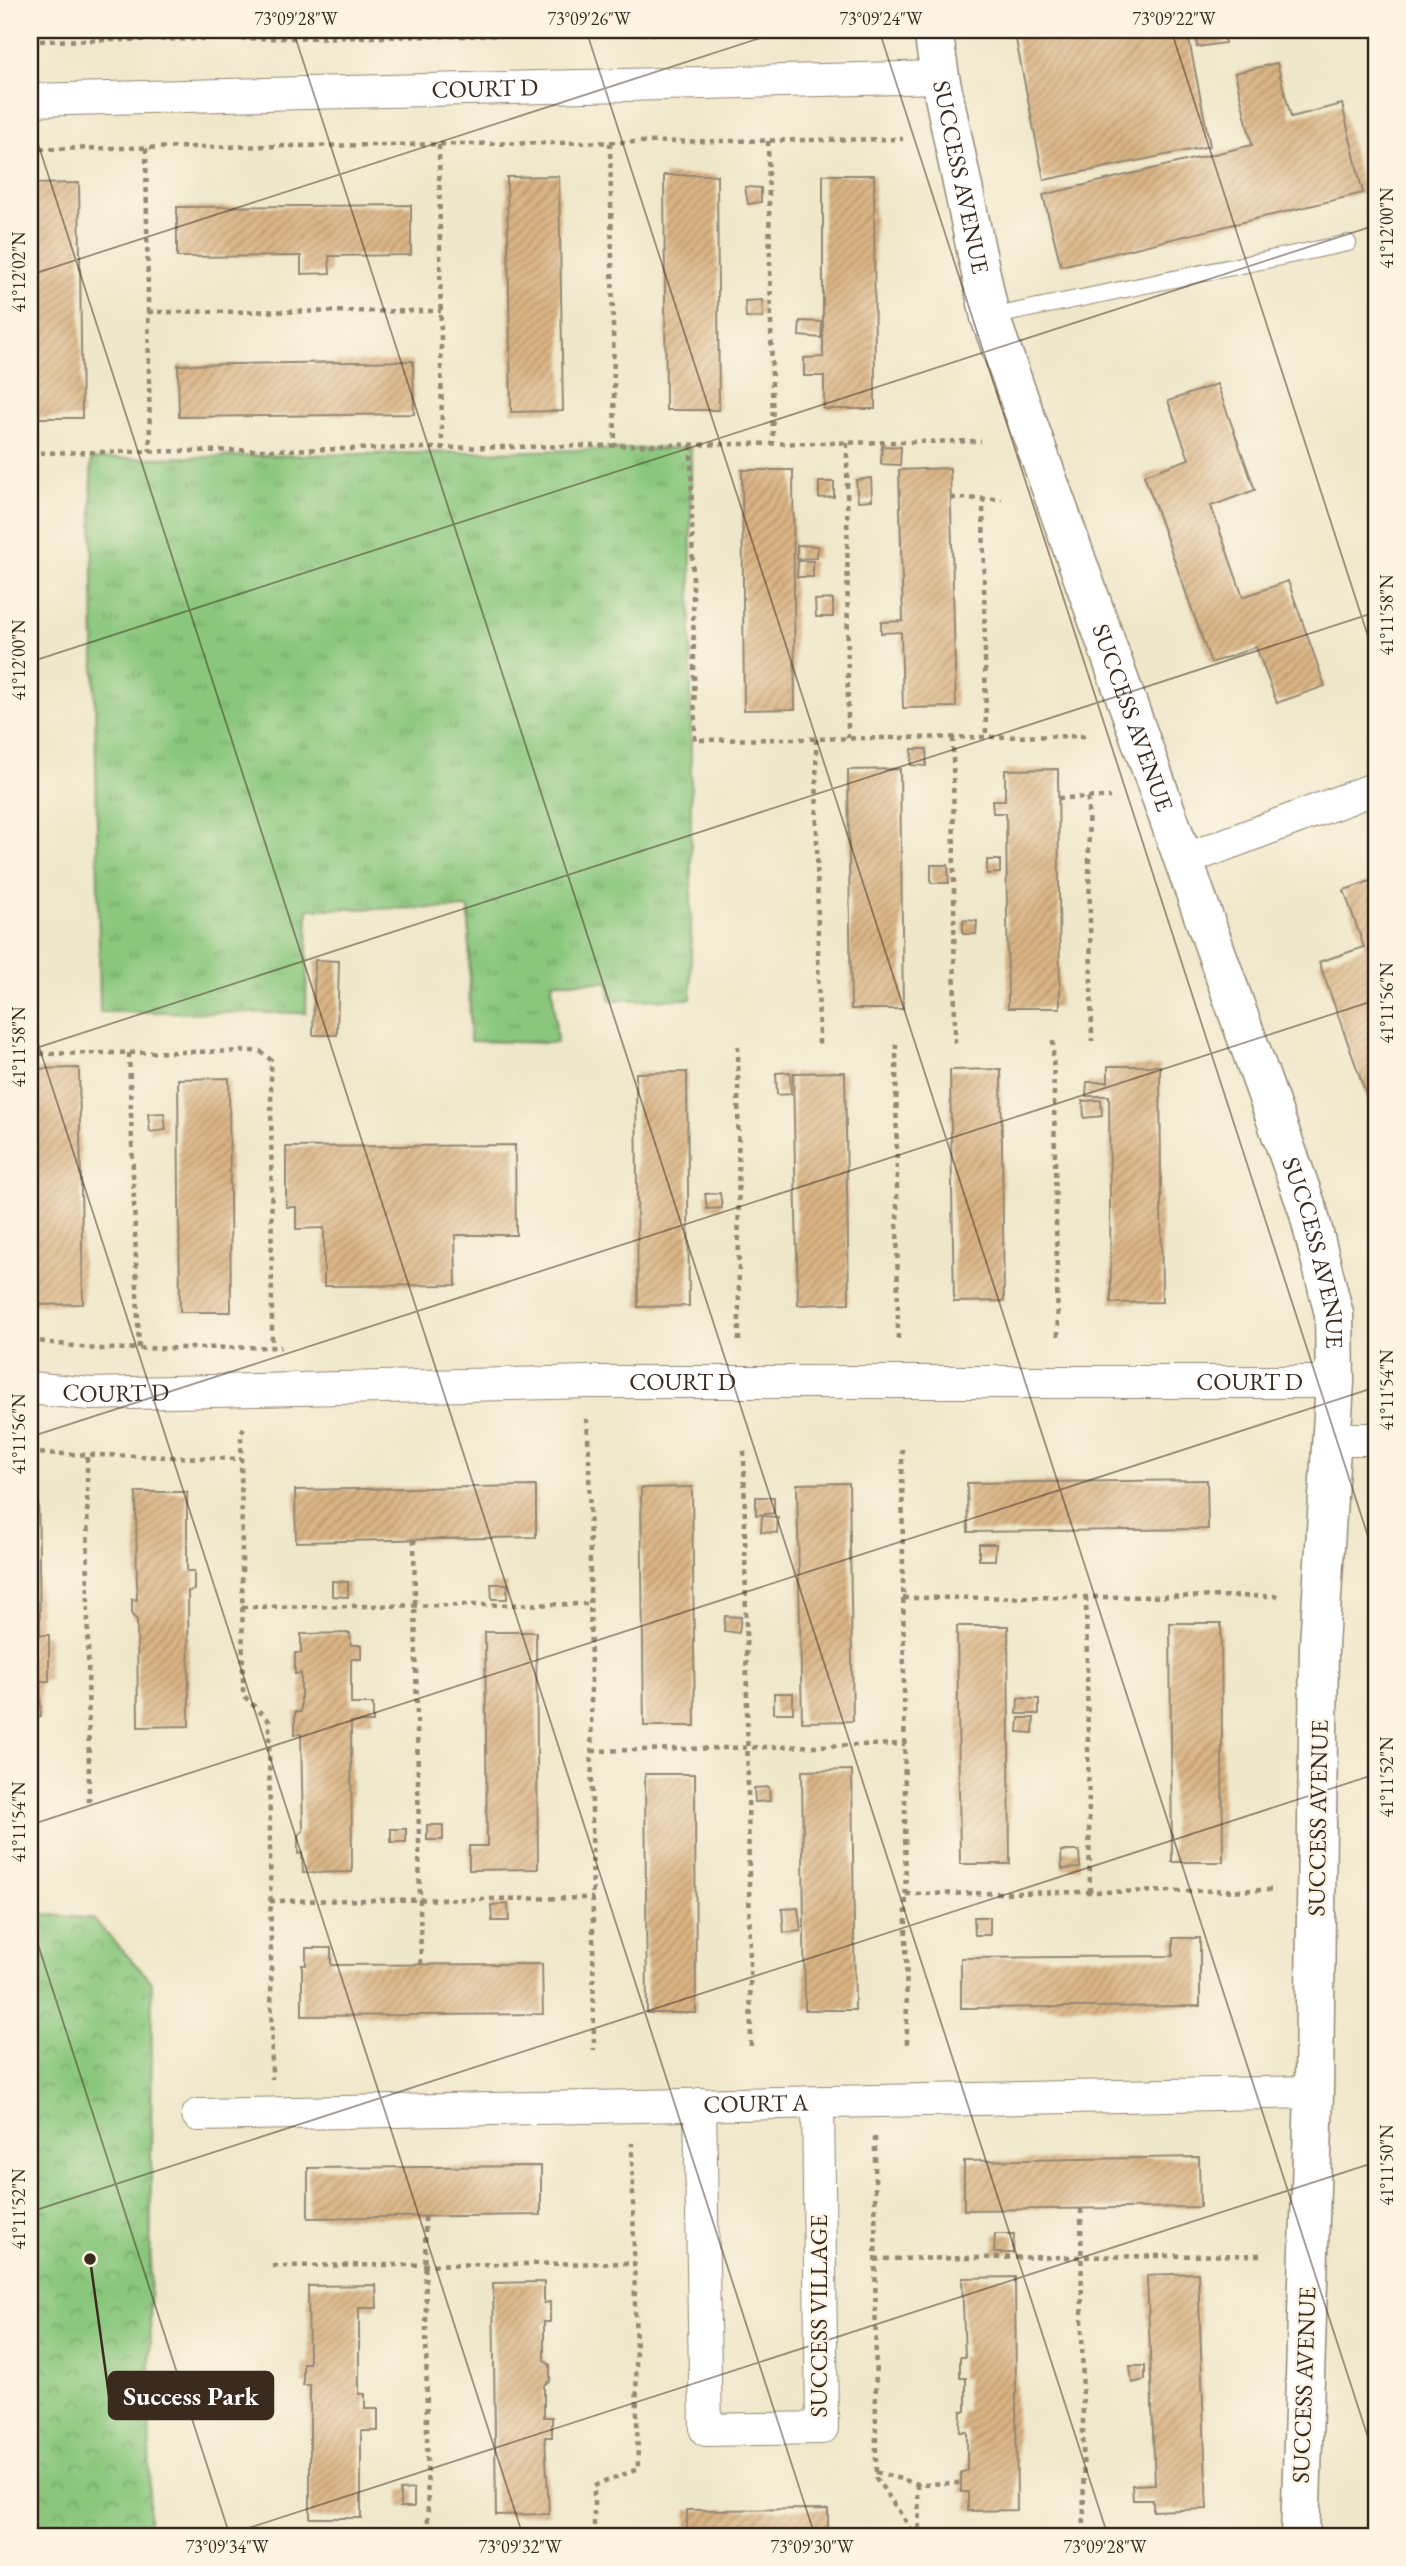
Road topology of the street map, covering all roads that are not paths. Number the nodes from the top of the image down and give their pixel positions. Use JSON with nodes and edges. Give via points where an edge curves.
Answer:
{"nodes":[{"id":1,"x":933,"y":30,"type":"edge"},
{"id":2,"x":940,"y":77,"type":"junction"},
{"id":3,"x":30,"y":100,"type":"edge"},
{"id":4,"x":1348,"y":243,"type":"dead end"},
{"id":5,"x":990,"y":317,"type":"junction"},
{"id":6,"x":1376,"y":788,"type":"edge"},
{"id":7,"x":1184,"y":860,"type":"junction"},
{"id":8,"x":1335,"y":1382,"type":"junction"},
{"id":9,"x":30,"y":1388,"type":"edge"},
{"id":10,"x":1331,"y":1439,"type":"junction"},
{"id":11,"x":1376,"y":1439,"type":"edge"},
{"id":12,"x":1314,"y":2092,"type":"junction"},
{"id":13,"x":818,"y":2103,"type":"junction"},
{"id":14,"x":700,"y":2104,"type":"junction"},
{"id":15,"x":198,"y":2115,"type":"dead end"},
{"id":16,"x":1300,"y":2536,"type":"edge"}],
"edges":[{"from":1,"to":2,"type":"street","name":"SUCCESS AVENUE"},
{"from":2,"to":3,"type":"street","name":"COURT D"},
{"from":2,"to":5,"type":"street","name":"SUCCESS AVENUE"},
{"from":4,"to":5,"type":"lane"},
{"from":5,"to":7,"type":"street","name":"SUCCESS AVENUE"},
{"from":6,"to":7,"type":"street"},
{"from":7,"to":8,"type":"street","name":"SUCCESS AVENUE","via":[[1308,1210],[1334,1314]]},
{"from":8,"to":9,"type":"street","name":"COURT D","via":[[589,1382],[91,1394]]},
{"from":8,"to":10,"type":"street","name":"SUCCESS AVENUE"},
{"from":10,"to":11,"type":"street"},
{"from":10,"to":12,"type":"street","name":"SUCCESS AVENUE","via":[[1320,1645]]},
{"from":12,"to":13,"type":"street","name":"COURT A"},
{"from":12,"to":16,"type":"street","name":"SUCCESS AVENUE"},
{"from":13,"to":14,"type":"street","name":"COURT A"},
{"from":13,"to":14,"type":"street","name":"SUCCESS VILLAGE","via":[[822,2428],[706,2430]]},
{"from":14,"to":15,"type":"street","name":"COURT A"}]}
